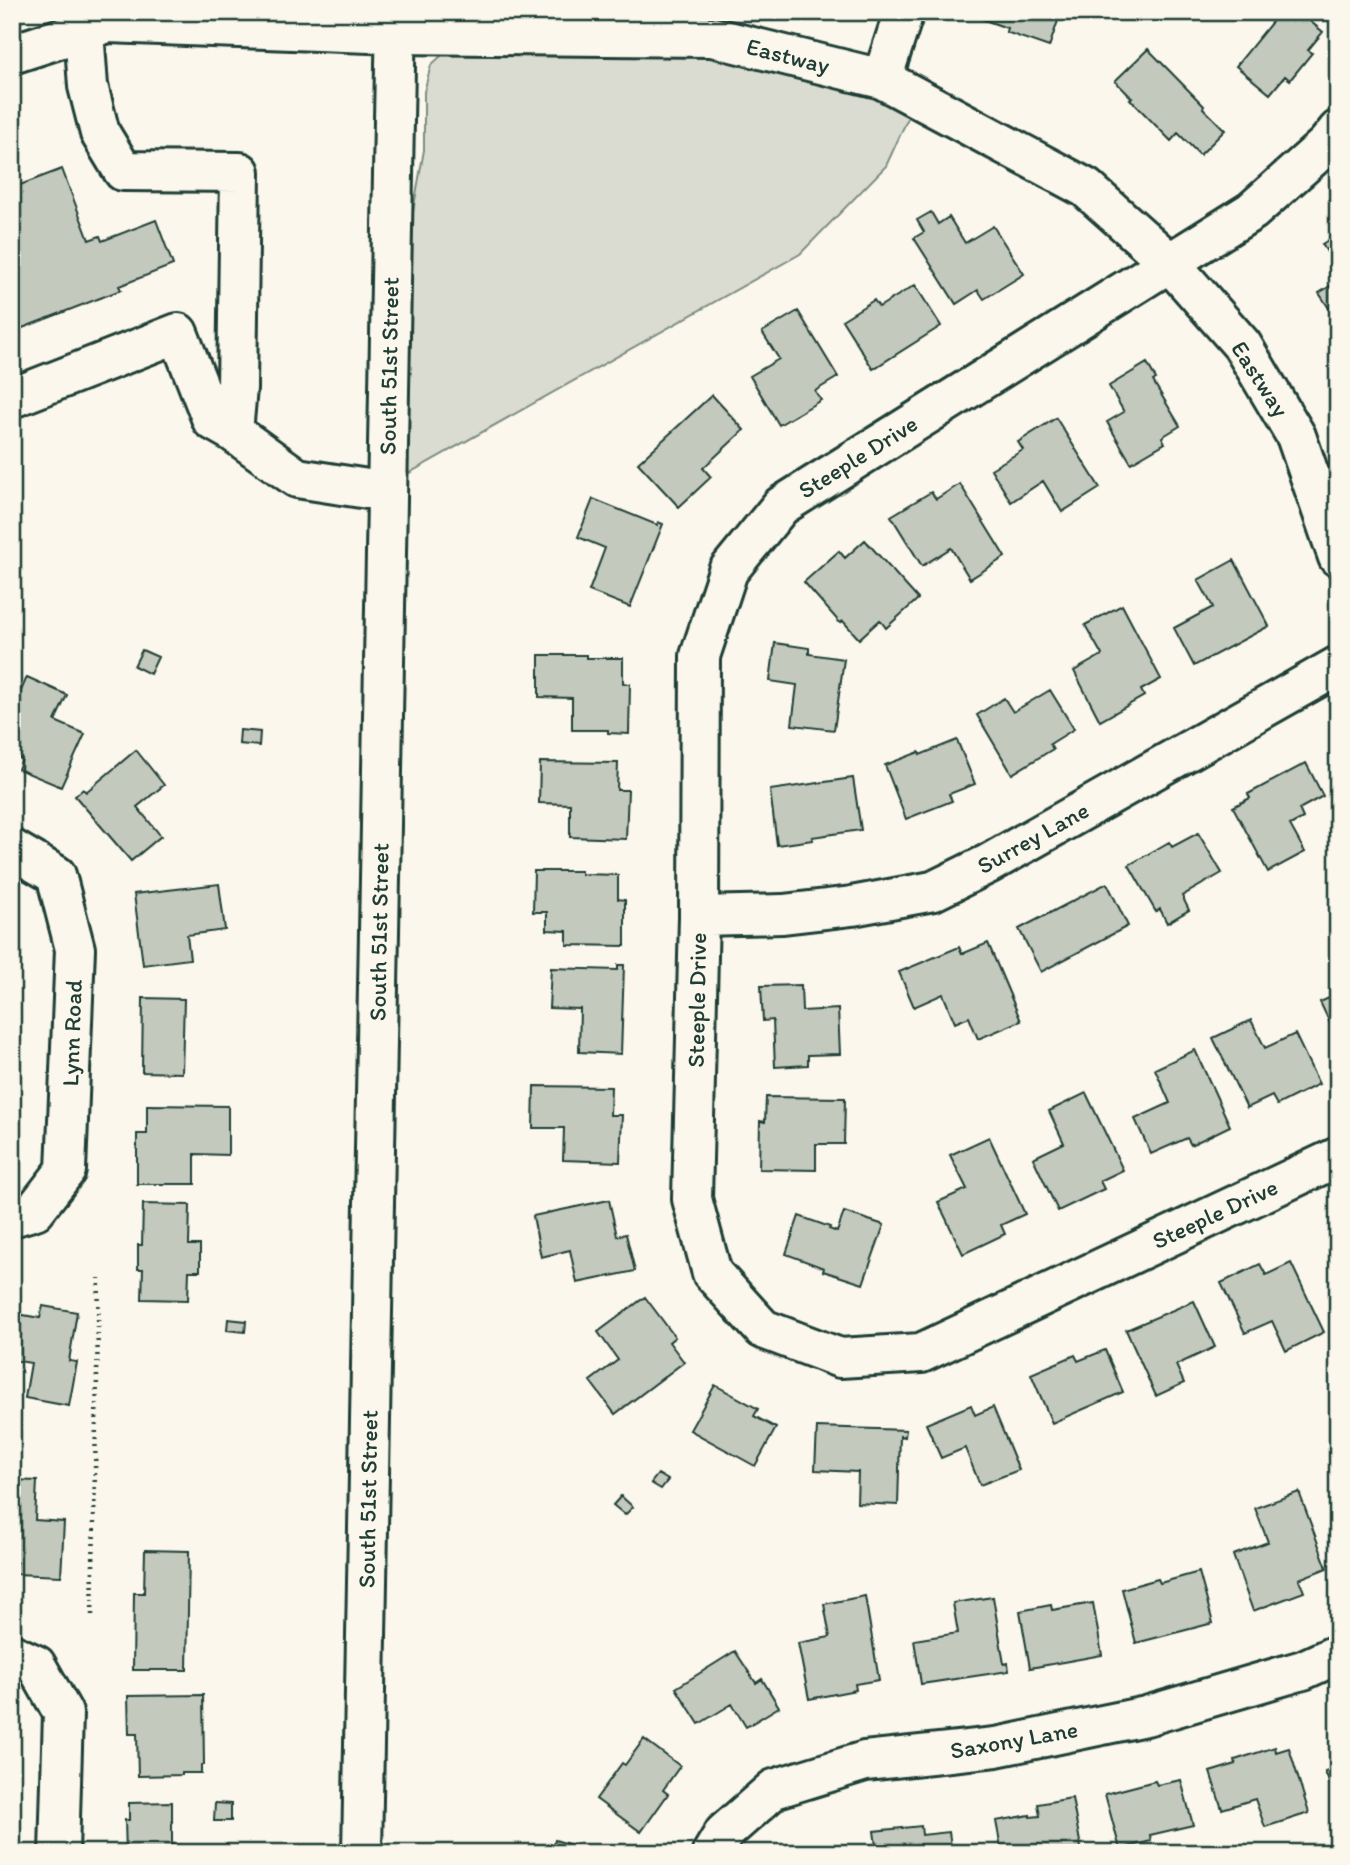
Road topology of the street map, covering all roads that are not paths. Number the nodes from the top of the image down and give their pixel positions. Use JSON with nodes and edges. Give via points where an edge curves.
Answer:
{"nodes":[{"id":1,"x":904,"y":12,"type":"edge"},
{"id":2,"x":99,"y":22,"type":"edge"},
{"id":3,"x":395,"y":23,"type":"edge"},
{"id":4,"x":12,"y":54,"type":"edge"},
{"id":5,"x":882,"y":79,"type":"junction"},
{"id":6,"x":1338,"y":130,"type":"edge"},
{"id":7,"x":1169,"y":262,"type":"junction"},
{"id":8,"x":12,"y":398,"type":"edge"},
{"id":9,"x":233,"y":432,"type":"junction"},
{"id":10,"x":387,"y":492,"type":"junction"},
{"id":11,"x":1338,"y":556,"type":"edge"},
{"id":12,"x":1338,"y":666,"type":"edge"},
{"id":13,"x":12,"y":849,"type":"edge"},
{"id":14,"x":699,"y":916,"type":"junction"},
{"id":15,"x":1338,"y":1157,"type":"edge"},
{"id":16,"x":12,"y":1217,"type":"edge"},
{"id":17,"x":12,"y":1654,"type":"edge"},
{"id":18,"x":1338,"y":1654,"type":"edge"},
{"id":19,"x":59,"y":1853,"type":"edge"},
{"id":20,"x":362,"y":1853,"type":"edge"},
{"id":21,"x":712,"y":1853,"type":"edge"}],
"edges":[{"from":1,"to":5,"type":"street"},
{"from":2,"to":3,"type":"street","name":"Eastway"},
{"from":2,"to":4,"type":"street","name":"Eastway"},
{"from":2,"to":9,"type":"street","via":[[88,86],[100,133],[122,172],[240,172]]},
{"from":3,"to":5,"type":"street","name":"Eastway","via":[[712,37]]},
{"from":3,"to":10,"type":"street","name":"South 51st Street"},
{"from":5,"to":7,"type":"street","name":"Eastway","via":[[1086,188]]},
{"from":6,"to":7,"type":"street","name":"Steeple Drive","via":[[1252,211]]},
{"from":7,"to":11,"type":"street","name":"Eastway","via":[[1242,345],[1296,436]]},
{"from":7,"to":14,"type":"street","name":"Steeple Drive","via":[[781,506],[728,571],[700,656]]},
{"from":8,"to":9,"type":"street","via":[[178,333],[212,420]]},
{"from":9,"to":10,"type":"street","via":[[297,478]]},
{"from":10,"to":20,"type":"street","name":"South 51st Street"},
{"from":12,"to":14,"type":"street","name":"Surrey Lane","via":[[989,864],[933,891],[783,914]]},
{"from":13,"to":16,"type":"street","name":"Lynn Road","via":[[56,874],[75,949],[66,1171],[35,1210]]},
{"from":14,"to":15,"type":"street","name":"Steeple Drive","via":[[692,1199],[712,1273],[763,1329],[840,1358],[921,1353]]},
{"from":17,"to":19,"type":"street","via":[[36,1665],[63,1713]]},
{"from":18,"to":21,"type":"street","name":"Saxony Lane","via":[[1303,1670],[1146,1716],[996,1747],[865,1761],[774,1789],[724,1833]]}]}
